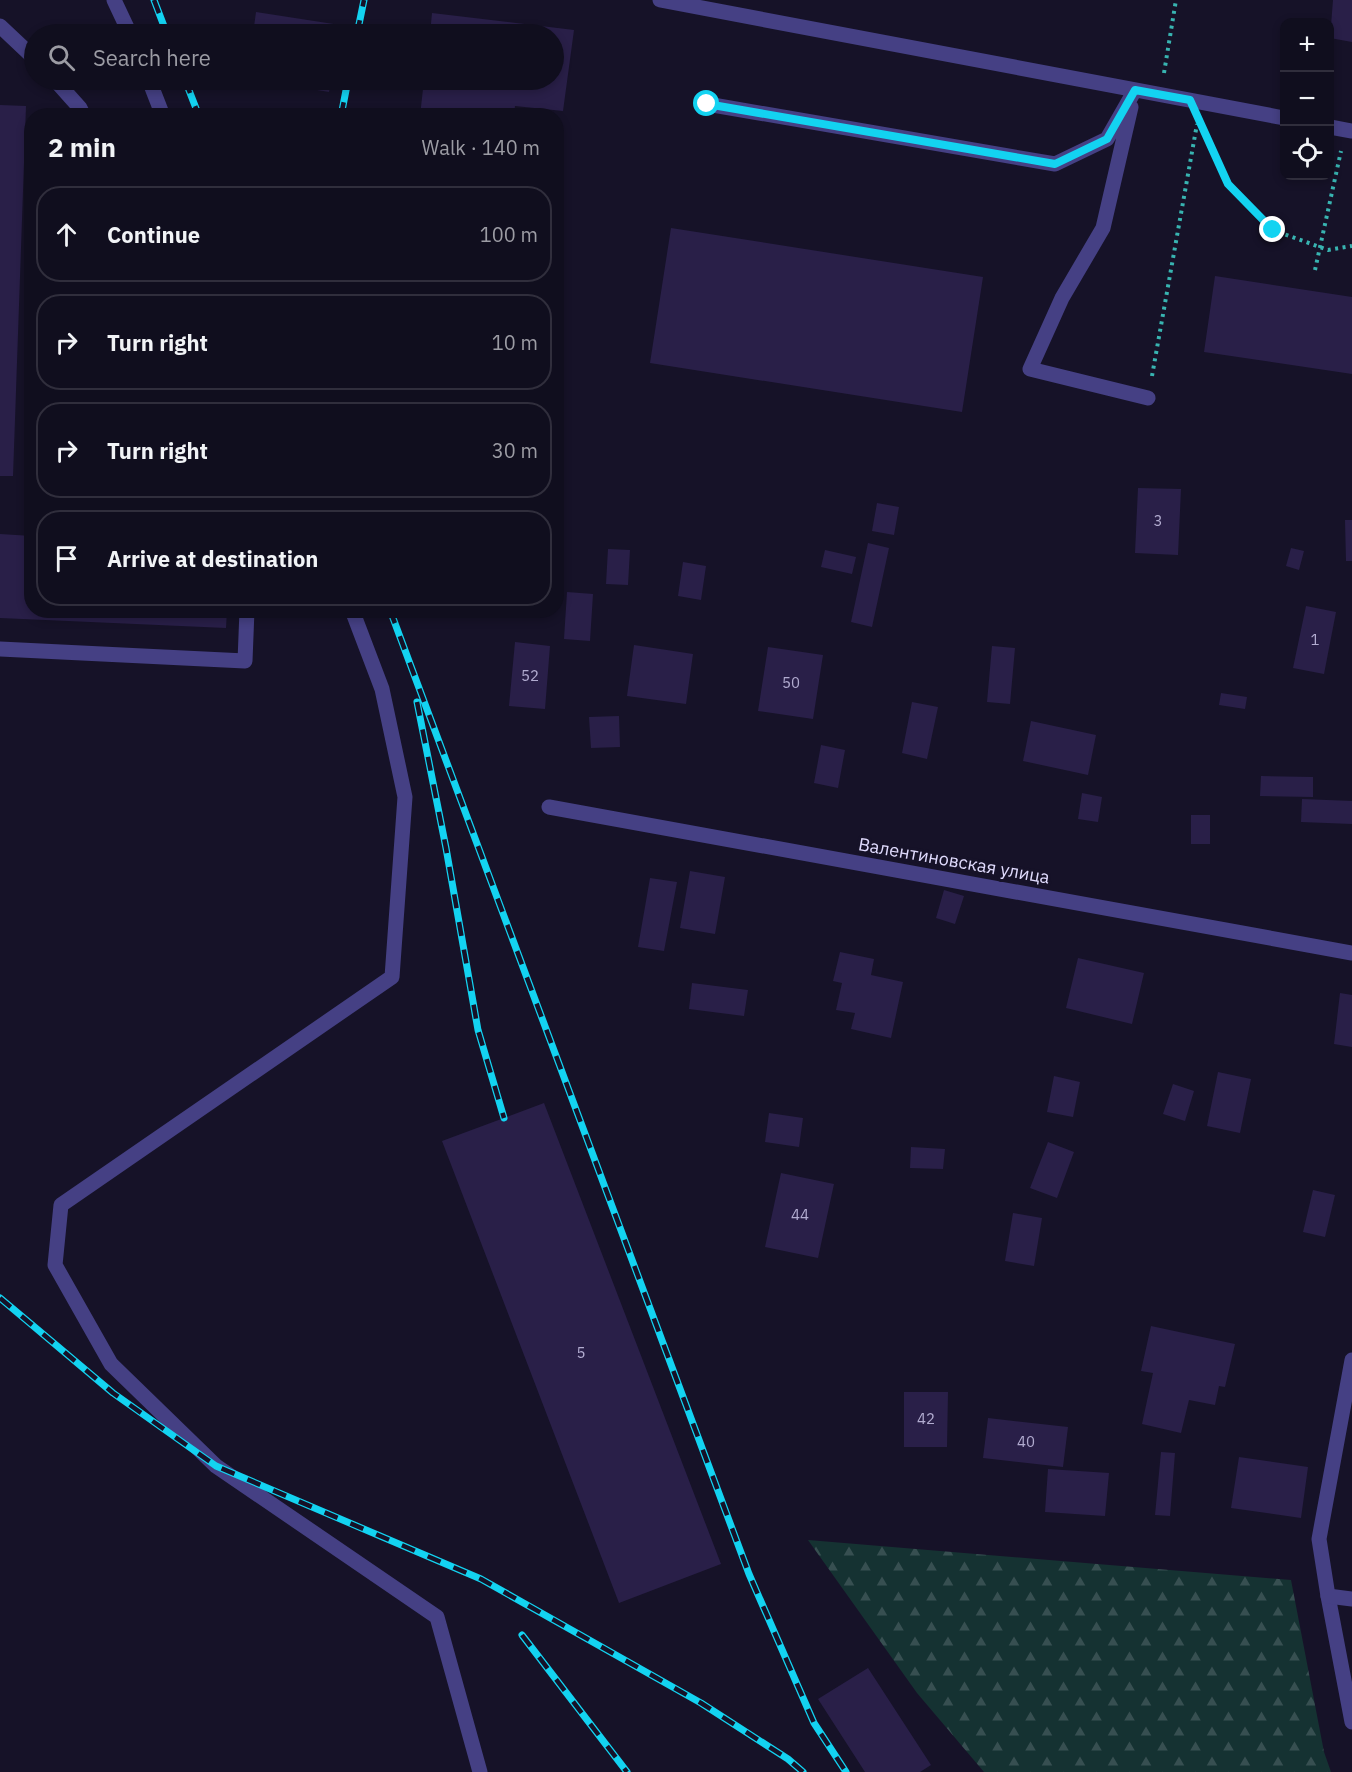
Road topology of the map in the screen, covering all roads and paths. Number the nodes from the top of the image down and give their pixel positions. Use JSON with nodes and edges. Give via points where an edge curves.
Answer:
{"nodes":[{"id":1,"x":114,"y":0,"type":"edge"},
{"id":2,"x":660,"y":0,"type":"edge"},
{"id":3,"x":1176,"y":0,"type":"edge"},
{"id":4,"x":125,"y":24,"type":"edge"},
{"id":5,"x":0,"y":26,"type":"edge"},
{"id":6,"x":24,"y":49,"type":"edge"},
{"id":7,"x":64,"y":90,"type":"edge"},
{"id":8,"x":153,"y":90,"type":"edge"},
{"id":9,"x":1135,"y":90,"type":"junction"},
{"id":10,"x":1161,"y":95,"type":"junction"},
{"id":11,"x":707,"y":104,"type":"dead end"},
{"id":12,"x":80,"y":108,"type":"edge"},
{"id":13,"x":160,"y":108,"type":"edge"},
{"id":14,"x":1280,"y":117,"type":"edge"},
{"id":15,"x":1334,"y":128,"type":"edge"},
{"id":16,"x":1349,"y":130,"type":"edge"},
{"id":17,"x":1352,"y":246,"type":"edge"},
{"id":18,"x":1319,"y":247,"type":"junction"},
{"id":19,"x":1315,"y":270,"type":"dead end"},
{"id":20,"x":1148,"y":398,"type":"joint"},
{"id":21,"x":247,"y":618,"type":"edge"},
{"id":22,"x":355,"y":618,"type":"edge"},
{"id":23,"x":0,"y":649,"type":"edge"},
{"id":24,"x":549,"y":807,"type":"dead end"},
{"id":25,"x":1352,"y":953,"type":"edge"},
{"id":26,"x":1352,"y":1360,"type":"edge"},
{"id":27,"x":1328,"y":1596,"type":"junction"},
{"id":28,"x":1352,"y":1599,"type":"edge"},
{"id":29,"x":1352,"y":1722,"type":"edge"},
{"id":30,"x":480,"y":1772,"type":"edge"}],
"edges":[{"from":1,"to":4,"type":"street"},
{"from":2,"to":9,"type":"street"},
{"from":3,"to":10,"type":"path"},
{"from":5,"to":6,"type":"street"},
{"from":7,"to":12,"type":"street"},
{"from":8,"to":13,"type":"street"},
{"from":9,"to":10,"type":"street"},
{"from":9,"to":11,"type":"street","via":[[1107,139],[1055,164]]},
{"from":9,"to":20,"type":"street","via":[[1103,228],[1062,298],[1030,369]]},
{"from":10,"to":14,"type":"street"},
{"from":15,"to":16,"type":"street"},
{"from":16,"to":18,"type":"path"},
{"from":17,"to":18,"type":"path","via":[[1328,250]]},
{"from":18,"to":19,"type":"path"},
{"from":18,"to":20,"type":"path","via":[[1273,230],[1228,184],[1198,119]]},
{"from":21,"to":23,"type":"street","via":[[245,661]]},
{"from":22,"to":30,"type":"street","via":[[382,689],[405,797],[392,977],[61,1205],[55,1265],[111,1364],[216,1466],[437,1617]]},
{"from":24,"to":25,"type":"street","name":"Валентиновская улица"},
{"from":26,"to":27,"type":"street","via":[[1319,1539]]},
{"from":27,"to":28,"type":"street"},
{"from":27,"to":29,"type":"street"}]}
